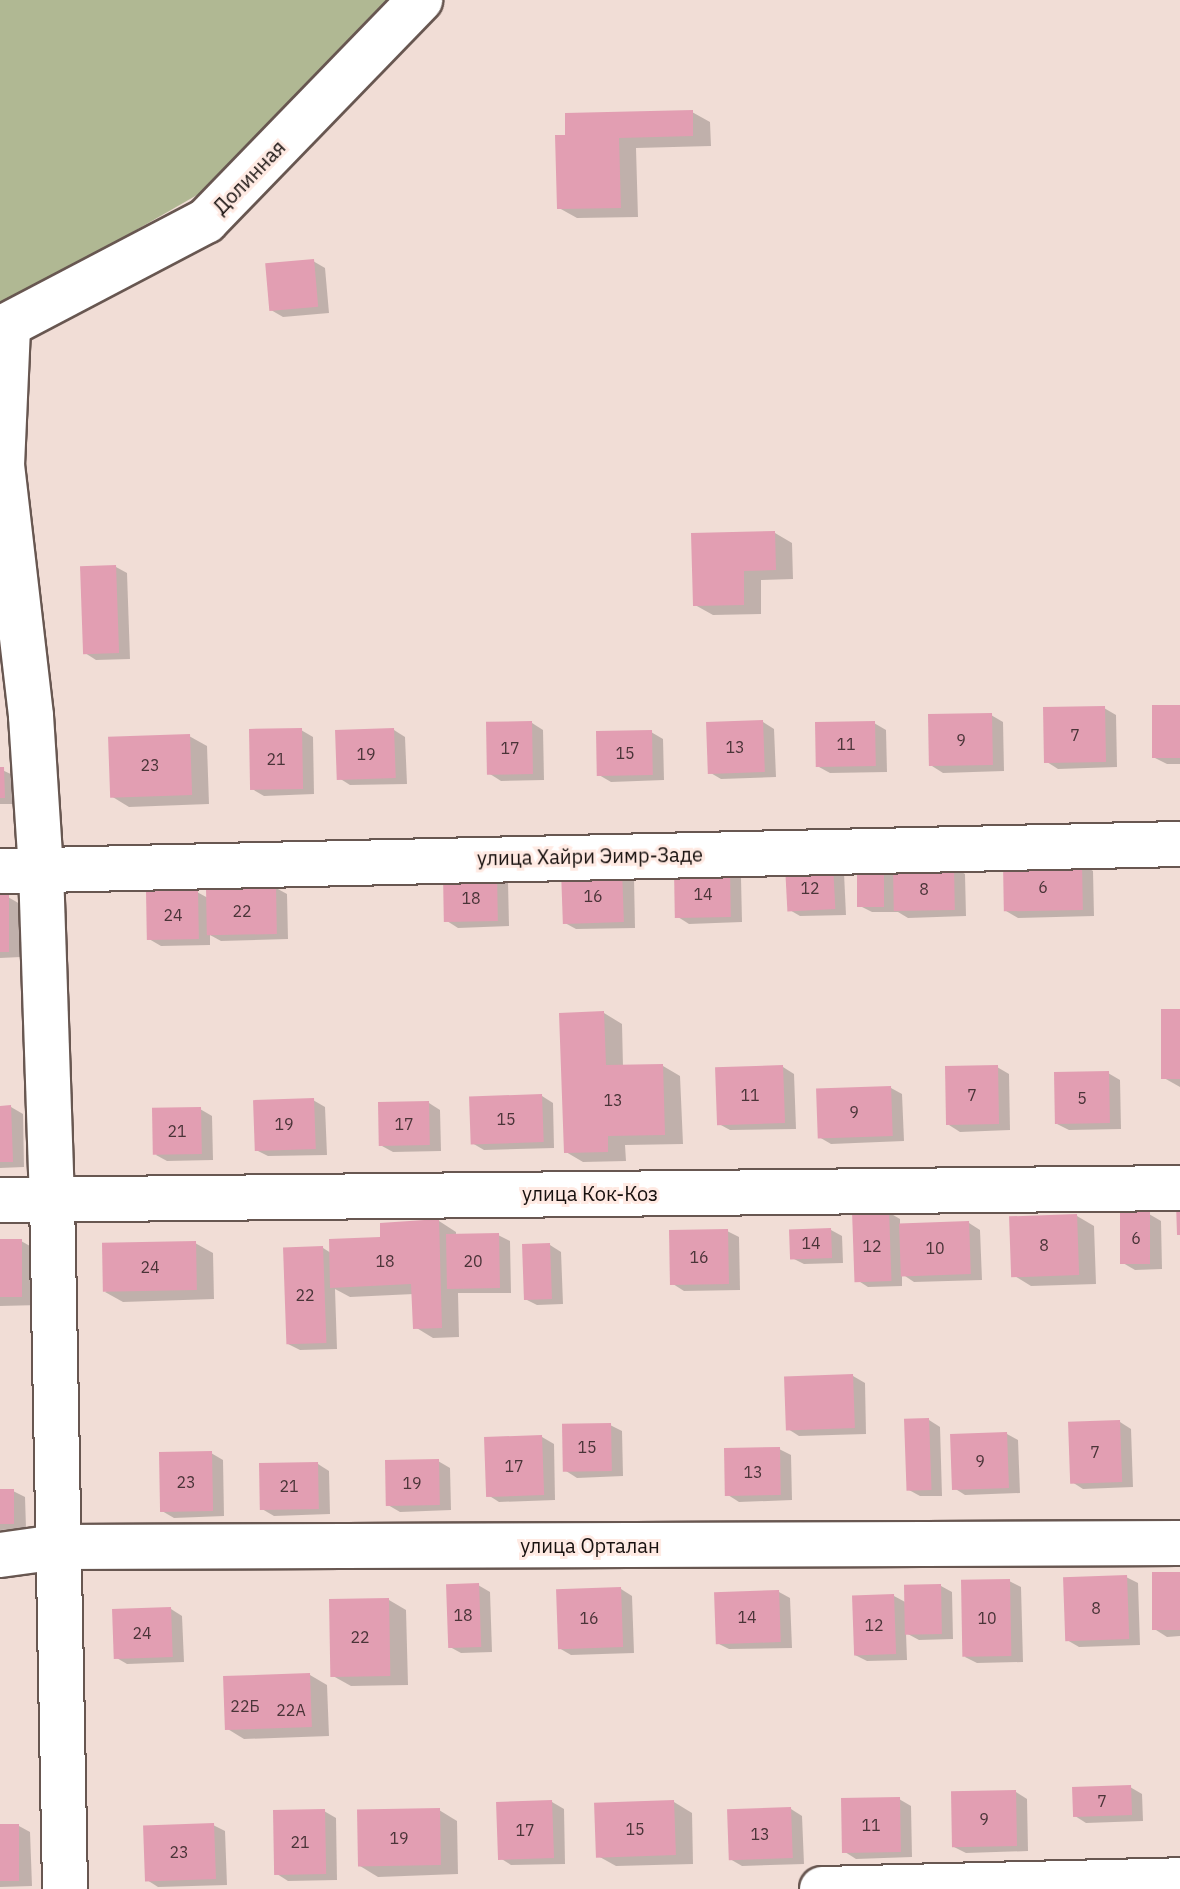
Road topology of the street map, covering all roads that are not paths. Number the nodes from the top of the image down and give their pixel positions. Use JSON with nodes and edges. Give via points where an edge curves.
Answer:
{"nodes":[{"id":1,"x":420,"y":0,"type":"edge"},
{"id":2,"x":4,"y":329,"type":"edge"},
{"id":3,"x":1180,"y":844,"type":"edge"},
{"id":4,"x":21,"y":870,"type":"edge"},
{"id":5,"x":1180,"y":1188,"type":"edge"},
{"id":6,"x":52,"y":1198,"type":"junction"},
{"id":7,"x":0,"y":1200,"type":"edge"},
{"id":8,"x":1180,"y":1543,"type":"edge"},
{"id":9,"x":58,"y":1547,"type":"junction"},
{"id":10,"x":0,"y":1555,"type":"edge"},
{"id":11,"x":1180,"y":1880,"type":"edge"},
{"id":12,"x":65,"y":1889,"type":"edge"},
{"id":13,"x":822,"y":1889,"type":"edge"}],
"edges":[{"from":1,"to":2,"type":"street","name":"Долинная","via":[[206,221]]},
{"from":2,"to":4,"type":"street","via":[[2,465],[31,716]]},
{"from":3,"to":4,"type":"street","name":"улица Хайри Эимр-Заде"},
{"from":4,"to":6,"type":"street"},
{"from":5,"to":6,"type":"street","name":"улица Кок-Коз"},
{"from":6,"to":7,"type":"street","name":"улица Кок-Коз"},
{"from":6,"to":9,"type":"street"},
{"from":8,"to":9,"type":"street","name":"улица Орталан"},
{"from":9,"to":10,"type":"street","name":"улица Орталан"},
{"from":9,"to":12,"type":"street"},
{"from":11,"to":13,"type":"street"}]}
